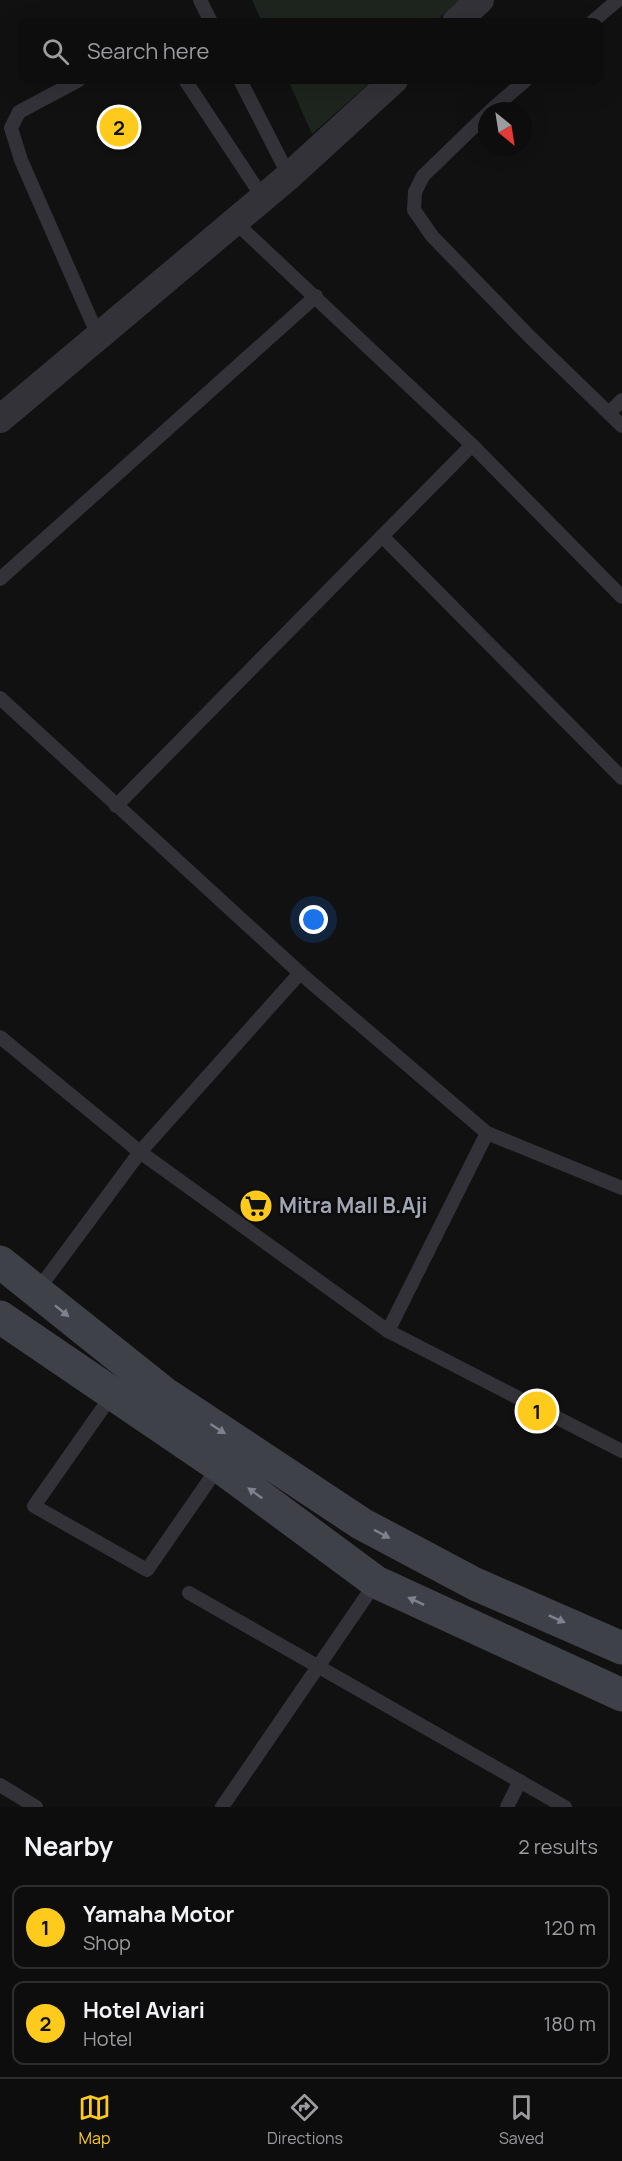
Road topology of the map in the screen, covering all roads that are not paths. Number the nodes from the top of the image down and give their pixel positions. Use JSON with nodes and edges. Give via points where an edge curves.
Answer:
{"nodes":[{"id":1,"x":200,"y":0,"type":"edge"},
{"id":2,"x":480,"y":0,"type":"edge"},
{"id":3,"x":618,"y":0,"type":"edge"},
{"id":4,"x":209,"y":18,"type":"edge"},
{"id":5,"x":460,"y":18,"type":"edge"},
{"id":6,"x":597,"y":18,"type":"edge"},
{"id":7,"x":72,"y":84,"type":"edge"},
{"id":8,"x":188,"y":84,"type":"edge"},
{"id":9,"x":242,"y":84,"type":"edge"},
{"id":10,"x":390,"y":84,"type":"edge"},
{"id":11,"x":521,"y":84,"type":"edge"},
{"id":12,"x":500,"y":102,"type":"edge"},
{"id":13,"x":478,"y":122,"type":"edge"},
{"id":14,"x":289,"y":176,"type":"junction"},
{"id":15,"x":263,"y":198,"type":"junction"},
{"id":16,"x":235,"y":222,"type":"junction"},
{"id":17,"x":316,"y":296,"type":"junction"},
{"id":18,"x":99,"y":338,"type":"junction"},
{"id":19,"x":622,"y":400,"type":"edge"},
{"id":20,"x":609,"y":413,"type":"junction"},
{"id":21,"x":0,"y":419,"type":"edge"},
{"id":22,"x":622,"y":426,"type":"edge"},
{"id":23,"x":472,"y":445,"type":"junction"},
{"id":24,"x":382,"y":536,"type":"junction"},
{"id":25,"x":0,"y":579,"type":"edge"},
{"id":26,"x":622,"y":597,"type":"edge"},
{"id":27,"x":0,"y":698,"type":"edge"},
{"id":28,"x":622,"y":778,"type":"edge"},
{"id":29,"x":116,"y":806,"type":"junction"},
{"id":30,"x":300,"y":973,"type":"junction"},
{"id":31,"x":0,"y":1037,"type":"edge"},
{"id":32,"x":487,"y":1133,"type":"junction"},
{"id":33,"x":140,"y":1152,"type":"junction"},
{"id":34,"x":622,"y":1188,"type":"edge"},
{"id":35,"x":0,"y":1262,"type":"edge"},
{"id":36,"x":37,"y":1291,"type":"junction"},
{"id":37,"x":0,"y":1317,"type":"edge"},
{"id":38,"x":388,"y":1331,"type":"junction"},
{"id":39,"x":112,"y":1395,"type":"junction"},
{"id":40,"x":622,"y":1451,"type":"edge"},
{"id":41,"x":219,"y":1466,"type":"junction"},
{"id":42,"x":376,"y":1582,"type":"junction"},
{"id":43,"x":475,"y":1584,"type":"junction"},
{"id":44,"x":189,"y":1593,"type":"dead end"},
{"id":45,"x":457,"y":1621,"type":"junction"},
{"id":46,"x":622,"y":1648,"type":"edge"},
{"id":47,"x":320,"y":1665,"type":"junction"},
{"id":48,"x":622,"y":1695,"type":"edge"},
{"id":49,"x":520,"y":1782,"type":"junction"},
{"id":50,"x":0,"y":1785,"type":"edge"},
{"id":51,"x":36,"y":1807,"type":"edge"},
{"id":52,"x":222,"y":1807,"type":"edge"},
{"id":53,"x":507,"y":1807,"type":"edge"},
{"id":54,"x":565,"y":1807,"type":"edge"}],
"edges":[{"from":1,"to":4,"type":"lane"},
{"from":2,"to":5,"type":"street"},
{"from":3,"to":6,"type":"lane"},
{"from":7,"to":18,"type":"lane","via":[[19,112],[11,128],[21,160]]},
{"from":8,"to":15,"type":"lane"},
{"from":9,"to":14,"type":"lane"},
{"from":10,"to":14,"type":"street"},
{"from":11,"to":12,"type":"lane"},
{"from":13,"to":20,"type":"lane","via":[[423,176],[414,210],[432,236],[513,321]]},
{"from":14,"to":15,"type":"street"},
{"from":15,"to":16,"type":"street"},
{"from":16,"to":17,"type":"lane"},
{"from":16,"to":18,"type":"street"},
{"from":17,"to":23,"type":"lane"},
{"from":17,"to":25,"type":"lane"},
{"from":18,"to":21,"type":"street"},
{"from":19,"to":20,"type":"lane"},
{"from":20,"to":22,"type":"lane"},
{"from":23,"to":24,"type":"lane"},
{"from":23,"to":26,"type":"lane"},
{"from":24,"to":28,"type":"lane"},
{"from":24,"to":29,"type":"lane"},
{"from":27,"to":29,"type":"lane"},
{"from":29,"to":30,"type":"lane"},
{"from":30,"to":32,"type":"lane"},
{"from":30,"to":33,"type":"lane"},
{"from":31,"to":33,"type":"lane"},
{"from":32,"to":34,"type":"lane"},
{"from":32,"to":38,"type":"lane"},
{"from":33,"to":36,"type":"lane"},
{"from":33,"to":38,"type":"lane"},
{"from":35,"to":36,"type":"main road"},
{"from":36,"to":43,"type":"main road","one_way":true,"via":[[164,1393],[362,1524]]},
{"from":37,"to":39,"type":"main road"},
{"from":38,"to":40,"type":"lane"},
{"from":39,"to":41,"type":"main road"},
{"from":39,"to":41,"type":"lane","via":[[34,1506],[147,1570]]},
{"from":42,"to":41,"type":"main road","one_way":true},
{"from":45,"to":42,"type":"main road","one_way":true},
{"from":42,"to":47,"type":"lane"},
{"from":43,"to":45,"type":"main road"},
{"from":43,"to":46,"type":"main road","one_way":true},
{"from":44,"to":47,"type":"lane"},
{"from":45,"to":48,"type":"main road"},
{"from":47,"to":49,"type":"lane"},
{"from":47,"to":52,"type":"lane"},
{"from":49,"to":53,"type":"lane"},
{"from":49,"to":54,"type":"lane"},
{"from":50,"to":51,"type":"lane"}]}
